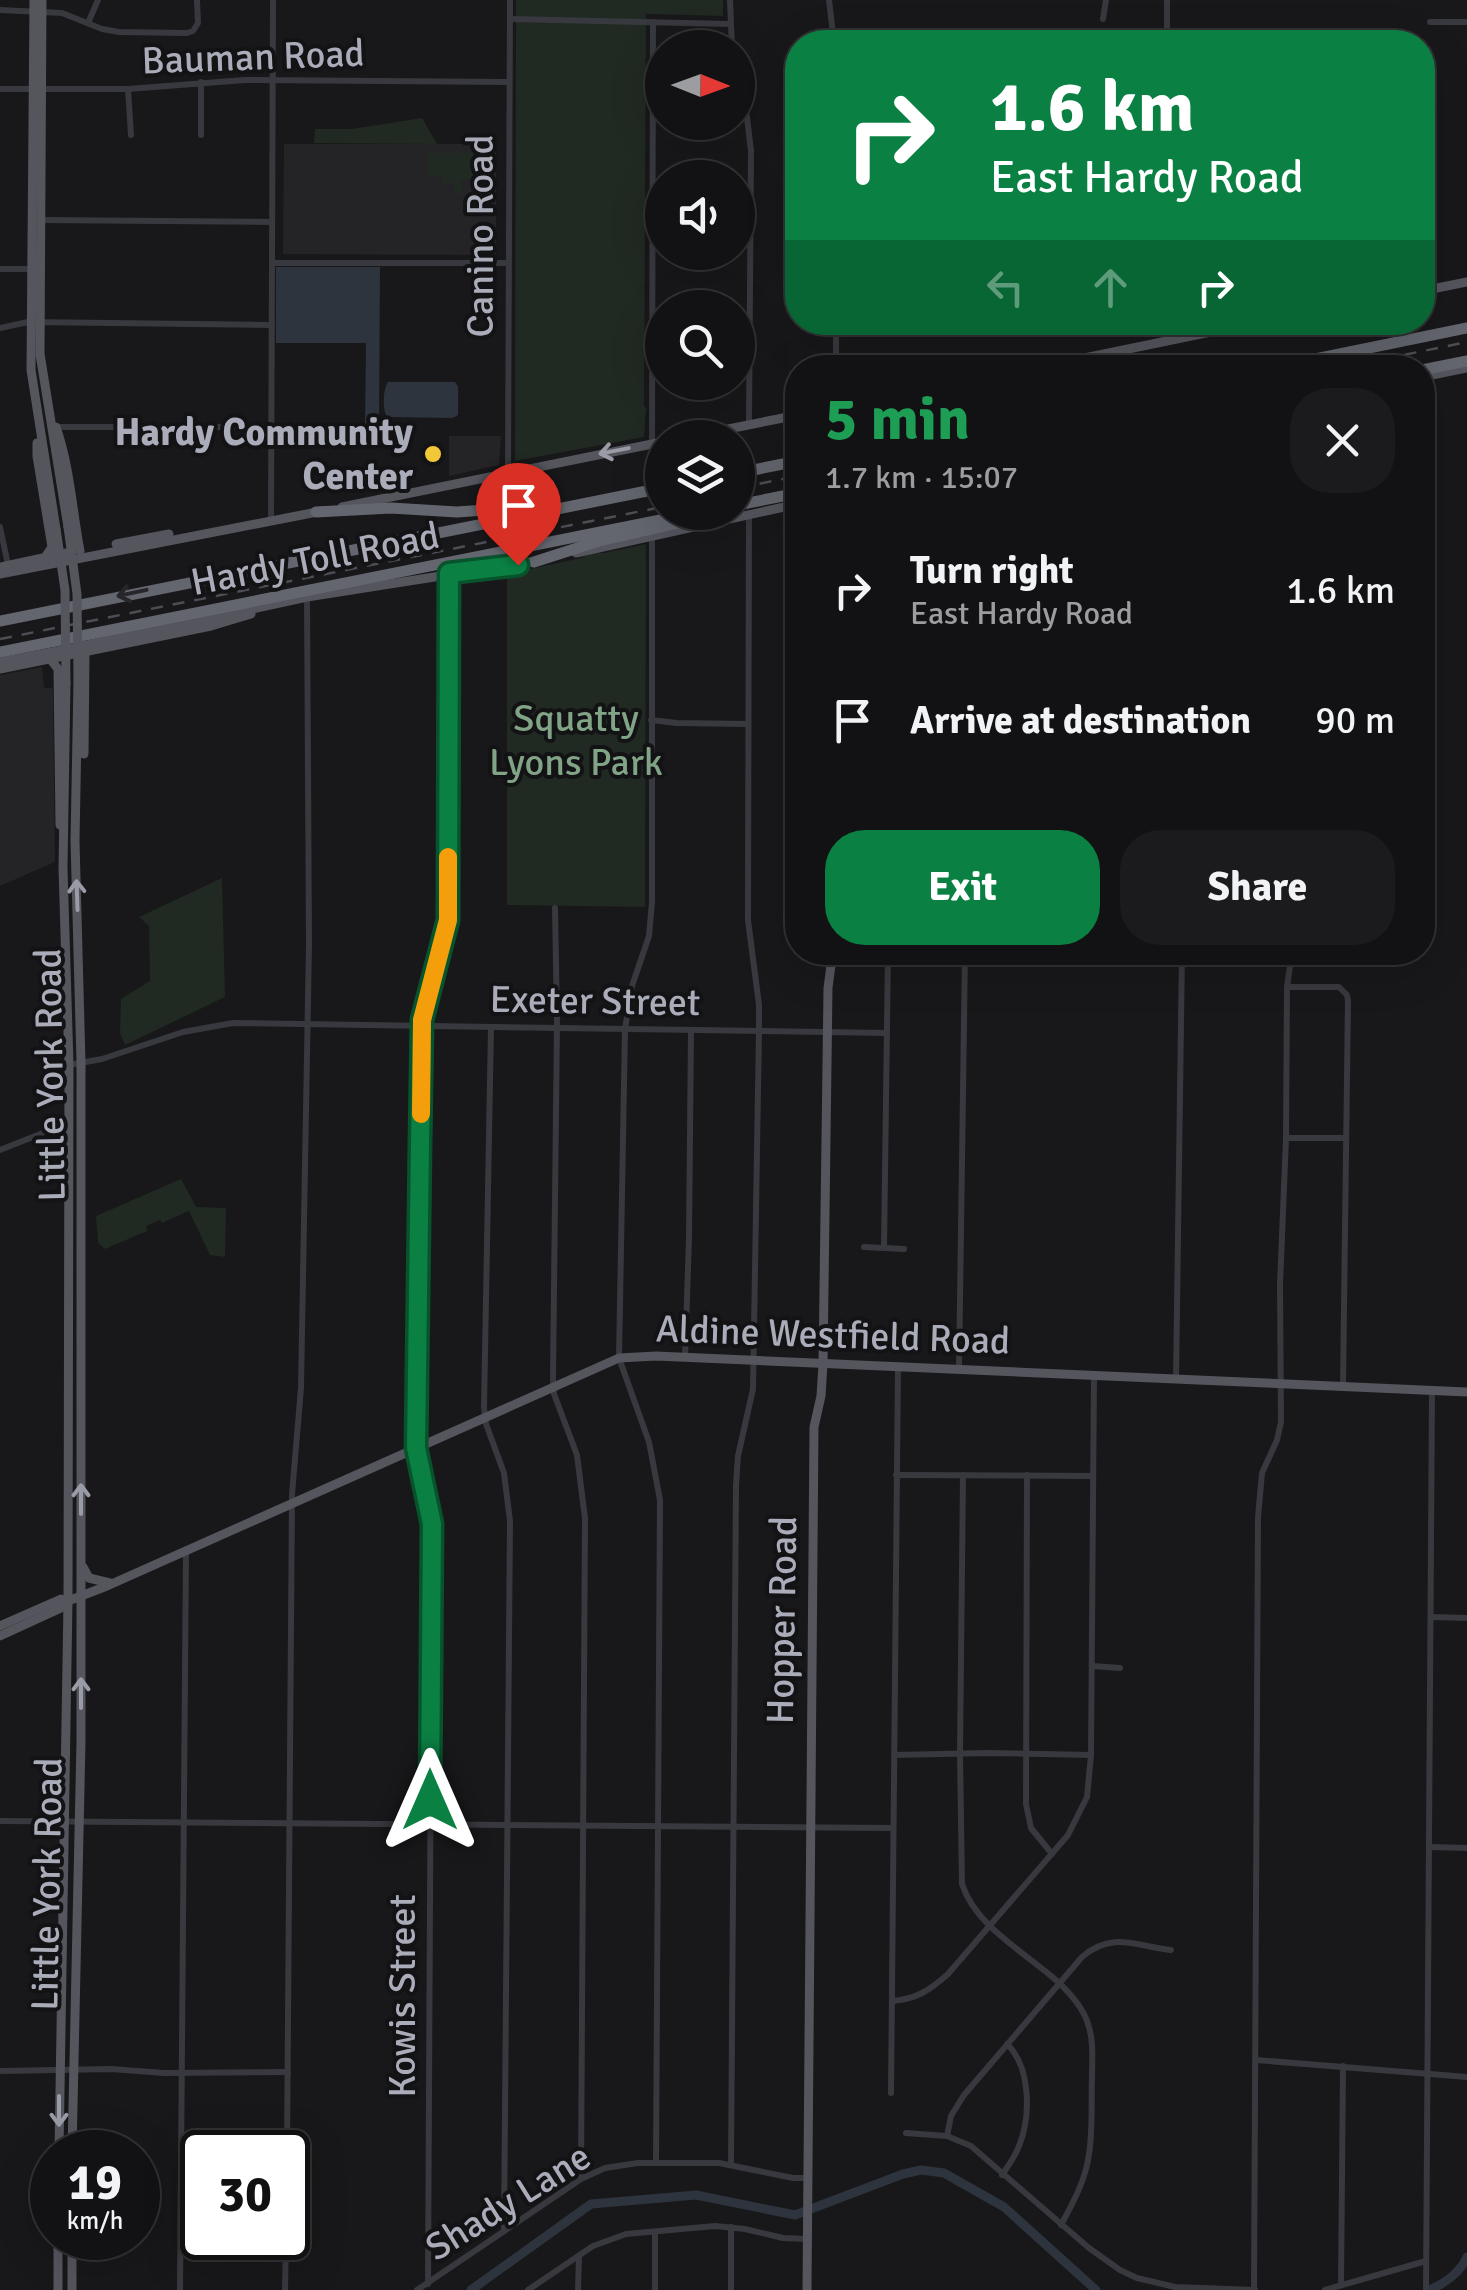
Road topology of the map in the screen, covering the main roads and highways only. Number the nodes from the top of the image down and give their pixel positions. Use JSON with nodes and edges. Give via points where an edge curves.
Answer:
{"nodes":[{"id":1,"x":38,"y":5,"type":"edge"},
{"id":2,"x":38,"y":220,"type":"junction"},
{"id":3,"x":1467,"y":282,"type":"edge"},
{"id":4,"x":1435,"y":288,"type":"edge"},
{"id":5,"x":36,"y":322,"type":"junction"},
{"id":6,"x":1467,"y":328,"type":"edge"},
{"id":7,"x":1197,"y":335,"type":"edge"},
{"id":8,"x":1433,"y":335,"type":"edge"},
{"id":9,"x":1435,"y":335,"type":"edge"},
{"id":10,"x":1100,"y":355,"type":"edge"},
{"id":11,"x":1335,"y":355,"type":"edge"},
{"id":12,"x":1467,"y":364,"type":"edge"},
{"id":13,"x":1435,"y":370,"type":"edge"},
{"id":14,"x":49,"y":410,"type":"junction"},
{"id":15,"x":37,"y":415,"type":"junction"},
{"id":16,"x":785,"y":417,"type":"edge"},
{"id":17,"x":755,"y":423,"type":"edge"},
{"id":18,"x":645,"y":445,"type":"edge"},
{"id":19,"x":785,"y":464,"type":"edge"},
{"id":20,"x":755,"y":470,"type":"edge"},
{"id":21,"x":645,"y":491,"type":"edge"},
{"id":22,"x":785,"y":496,"type":"edge"},
{"id":23,"x":755,"y":504,"type":"edge"},
{"id":24,"x":785,"y":505,"type":"edge"},
{"id":25,"x":570,"y":506,"type":"junction"},
{"id":26,"x":755,"y":509,"type":"edge"},
{"id":27,"x":316,"y":512,"type":"junction"},
{"id":28,"x":645,"y":523,"type":"edge"},
{"id":29,"x":72,"y":529,"type":"junction"},
{"id":30,"x":648,"y":530,"type":"edge"},
{"id":31,"x":675,"y":530,"type":"edge"},
{"id":32,"x":210,"y":532,"type":"junction"},
{"id":33,"x":51,"y":540,"type":"junction"},
{"id":34,"x":76,"y":554,"type":"junction"},
{"id":35,"x":46,"y":556,"type":"junction"},
{"id":36,"x":61,"y":560,"type":"junction"},
{"id":37,"x":534,"y":562,"type":"junction"},
{"id":38,"x":2,"y":568,"type":"edge"},
{"id":39,"x":306,"y":597,"type":"junction"},
{"id":40,"x":0,"y":620,"type":"edge"},
{"id":41,"x":65,"y":650,"type":"junction"},
{"id":42,"x":82,"y":650,"type":"junction"},
{"id":43,"x":0,"y":652,"type":"edge"},
{"id":44,"x":51,"y":660,"type":"junction"},
{"id":45,"x":0,"y":666,"type":"edge"},
{"id":46,"x":82,"y":677,"type":"junction"},
{"id":47,"x":62,"y":680,"type":"junction"},
{"id":48,"x":70,"y":842,"type":"junction"},
{"id":49,"x":64,"y":855,"type":"junction"},
{"id":50,"x":76,"y":855,"type":"junction"},
{"id":51,"x":831,"y":965,"type":"edge"},
{"id":52,"x":66,"y":986,"type":"junction"},
{"id":53,"x":80,"y":986,"type":"junction"},
{"id":54,"x":75,"y":1064,"type":"junction"},
{"id":55,"x":69,"y":1326,"type":"junction"},
{"id":56,"x":82,"y":1326,"type":"junction"},
{"id":57,"x":823,"y":1364,"type":"junction"},
{"id":58,"x":1467,"y":1392,"type":"edge"},
{"id":59,"x":81,"y":1560,"type":"junction"},
{"id":60,"x":112,"y":1584,"type":"junction"},
{"id":61,"x":81,"y":1596,"type":"junction"},
{"id":62,"x":68,"y":1601,"type":"junction"},
{"id":63,"x":42,"y":1617,"type":"junction"},
{"id":64,"x":0,"y":1626,"type":"edge"},
{"id":65,"x":67,"y":1633,"type":"junction"},
{"id":66,"x":0,"y":1636,"type":"edge"},
{"id":67,"x":59,"y":2130,"type":"edge"},
{"id":68,"x":72,"y":2130,"type":"edge"},
{"id":69,"x":58,"y":2260,"type":"edge"},
{"id":70,"x":72,"y":2260,"type":"edge"},
{"id":71,"x":58,"y":2290,"type":"edge"},
{"id":72,"x":72,"y":2290,"type":"edge"},
{"id":73,"x":807,"y":2290,"type":"edge"}],
"edges":[{"from":1,"to":2,"type":"main road","name":"Little York Road"},
{"from":2,"to":5,"type":"main road","name":"Little York Road"},
{"from":2,"to":5,"type":"main road","name":"Little York Road","via":[[32,269]]},
{"from":3,"to":4,"type":"main road"},
{"from":5,"to":14,"type":"main road","name":"Little York Road"},
{"from":5,"to":15,"type":"main road","name":"Little York Road","via":[[31,370]]},
{"from":6,"to":9,"type":"highway"},
{"from":7,"to":10,"type":"main road"},
{"from":8,"to":11,"type":"highway"},
{"from":12,"to":13,"type":"highway"},
{"from":14,"to":29,"type":"main road","name":"Little York Road"},
{"from":14,"to":29,"type":"main road","via":[[68,466]]},
{"from":15,"to":33,"type":"main road"},
{"from":15,"to":36,"type":"main road","name":"Little York Road","bridge":true},
{"from":16,"to":17,"type":"main road"},
{"from":18,"to":27,"type":"main road","one_way":true},
{"from":19,"to":20,"type":"highway"},
{"from":21,"to":25,"type":"highway","name":"Hardy Toll Road"},
{"from":22,"to":23,"type":"highway"},
{"from":24,"to":26,"type":"main road"},
{"from":25,"to":27,"type":"highway"},
{"from":25,"to":40,"type":"highway","name":"Hardy Toll Road","one_way":true},
{"from":27,"to":32,"type":"main road"},
{"from":28,"to":43,"type":"highway","name":"Hardy Toll Road"},
{"from":29,"to":33,"type":"main road","via":[[66,546]]},
{"from":29,"to":34,"type":"main road","name":"Little York Road","bridge":true},
{"from":30,"to":37,"type":"highway"},
{"from":31,"to":37,"type":"main road"},
{"from":32,"to":34,"type":"main road"},
{"from":32,"to":34,"type":"main road","via":[[176,532]]},
{"from":33,"to":35,"type":"main road"},
{"from":34,"to":35,"type":"main road"},
{"from":34,"to":36,"type":"main road","bridge":true},
{"from":34,"to":42,"type":"main road","name":"Little York Road","bridge":true},
{"from":35,"to":38,"type":"main road"},
{"from":36,"to":38,"type":"main road"},
{"from":36,"to":41,"type":"main road","name":"Little York Road","bridge":true},
{"from":37,"to":39,"type":"main road"},
{"from":39,"to":42,"type":"main road"},
{"from":39,"to":42,"type":"main road","via":[[222,624]]},
{"from":41,"to":42,"type":"main road","bridge":true},
{"from":41,"to":45,"type":"main road"},
{"from":41,"to":47,"type":"main road","name":"Little York Road","bridge":true},
{"from":42,"to":44,"type":"main road"},
{"from":42,"to":46,"type":"main road","name":"Little York Road","bridge":true},
{"from":44,"to":45,"type":"main road"},
{"from":44,"to":47,"type":"main road"},
{"from":46,"to":47,"type":"main road","via":[[82,668],[72,667],[63,669]]},
{"from":46,"to":48,"type":"main road","name":"Little York Road"},
{"from":47,"to":48,"type":"main road","name":"Little York Road"},
{"from":48,"to":49,"type":"main road","name":"Little York Road"},
{"from":48,"to":50,"type":"main road","name":"Little York Road"},
{"from":49,"to":50,"type":"main road"},
{"from":49,"to":52,"type":"main road","name":"Little York Road"},
{"from":53,"to":50,"type":"main road","name":"Little York Road","one_way":true},
{"from":51,"to":57,"type":"main road","name":"Hopper Road"},
{"from":52,"to":53,"type":"main road"},
{"from":52,"to":54,"type":"main road","name":"Little York Road"},
{"from":53,"to":54,"type":"main road","name":"Little York Road"},
{"from":54,"to":55,"type":"main road","name":"Little York Road"},
{"from":54,"to":56,"type":"main road","name":"Little York Road"},
{"from":55,"to":56,"type":"main road"},
{"from":55,"to":62,"type":"main road","name":"Little York Road"},
{"from":59,"to":56,"type":"main road","name":"Little York Road","one_way":true},
{"from":57,"to":58,"type":"main road","name":"Aldine Westfield Road"},
{"from":57,"to":60,"type":"main road","name":"Aldine Westfield Road","via":[[619,1358]]},
{"from":57,"to":73,"type":"main road","name":"Hopper Road","via":[[814,1427]]},
{"from":59,"to":60,"type":"main road","via":[[89,1578]]},
{"from":59,"to":61,"type":"main road","name":"Little York Road"},
{"from":60,"to":61,"type":"main road","name":"Aldine Westfield Road"},
{"from":61,"to":62,"type":"main road","name":"Aldine Westfield Road"},
{"from":68,"to":61,"type":"main road","name":"Little York Road","one_way":true},
{"from":62,"to":63,"type":"main road","name":"Aldine Westfield Road"},
{"from":62,"to":64,"type":"main road","name":"Aldine Westfield Road"},
{"from":62,"to":65,"type":"main road","name":"Little York Road"},
{"from":63,"to":65,"type":"main road","via":[[59,1619]]},
{"from":63,"to":66,"type":"main road","name":"Aldine Westfield Road"},
{"from":65,"to":67,"type":"main road","name":"Little York Road","one_way":true},
{"from":69,"to":71,"type":"main road"},
{"from":70,"to":72,"type":"main road"}]}
